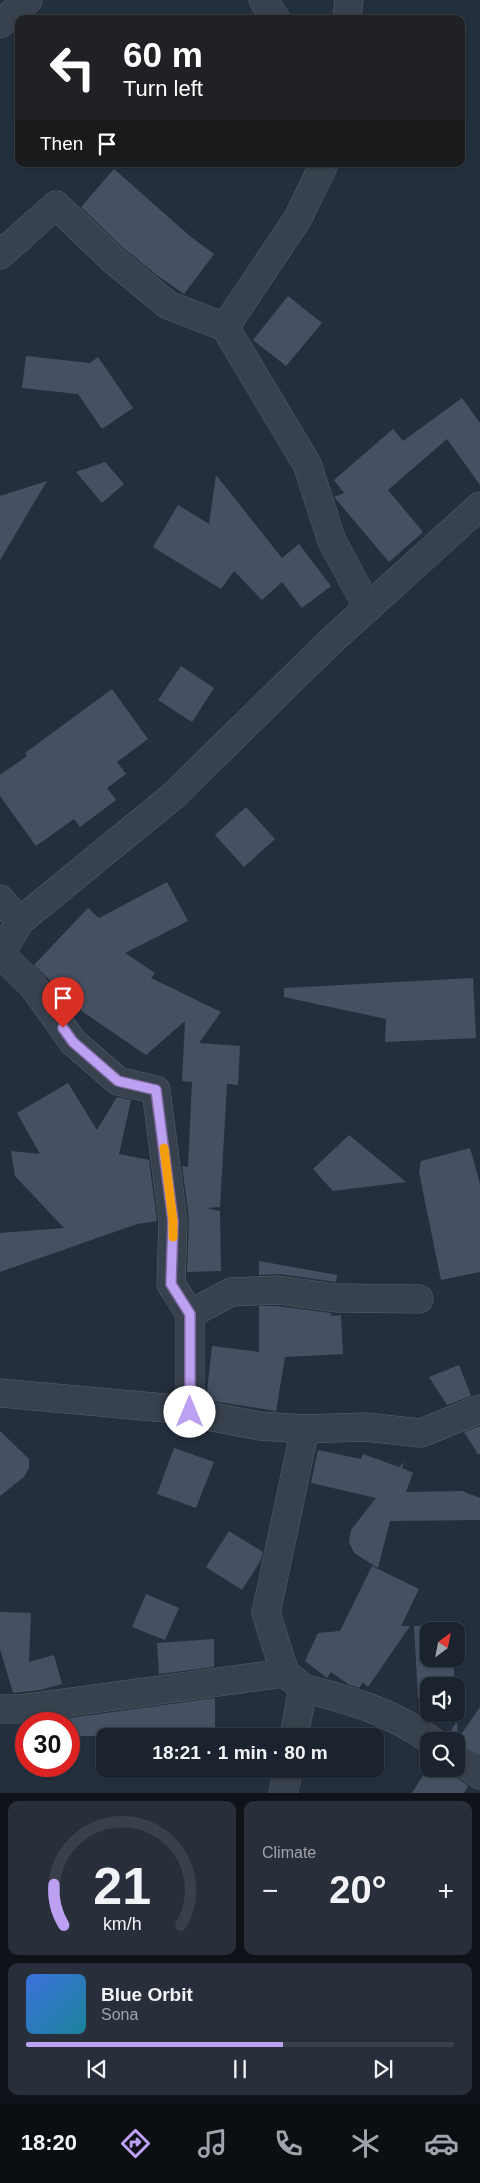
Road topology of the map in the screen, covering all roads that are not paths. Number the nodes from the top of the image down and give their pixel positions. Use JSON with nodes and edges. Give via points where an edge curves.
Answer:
{"nodes":[{"id":1,"x":28,"y":0,"type":"edge"},
{"id":2,"x":264,"y":0,"type":"edge"},
{"id":3,"x":349,"y":0,"type":"edge"},
{"id":4,"x":273,"y":15,"type":"edge"},
{"id":5,"x":347,"y":15,"type":"edge"},
{"id":6,"x":0,"y":24,"type":"edge"},
{"id":7,"x":323,"y":167,"type":"edge"},
{"id":8,"x":0,"y":255,"type":"edge"},
{"id":9,"x":225,"y":326,"type":"junction"},
{"id":10,"x":480,"y":506,"type":"edge"},
{"id":11,"x":368,"y":608,"type":"junction"},
{"id":12,"x":0,"y":899,"type":"edge"},
{"id":13,"x":20,"y":921,"type":"junction"},
{"id":14,"x":0,"y":955,"type":"edge"},
{"id":15,"x":419,"y":1298,"type":"dead end"},
{"id":16,"x":190,"y":1314,"type":"junction"},
{"id":17,"x":0,"y":1392,"type":"edge"},
{"id":18,"x":480,"y":1409,"type":"edge"},
{"id":19,"x":190,"y":1412,"type":"junction"},
{"id":20,"x":305,"y":1429,"type":"junction"},
{"id":21,"x":294,"y":1680,"type":"junction"},
{"id":22,"x":0,"y":1709,"type":"edge"},
{"id":23,"x":294,"y":1728,"type":"edge"},
{"id":24,"x":420,"y":1732,"type":"edge"},
{"id":25,"x":465,"y":1764,"type":"edge"},
{"id":26,"x":480,"y":1775,"type":"edge"},
{"id":27,"x":287,"y":1778,"type":"edge"},
{"id":28,"x":284,"y":1793,"type":"edge"}],
"edges":[{"from":1,"to":6,"type":"street"},
{"from":2,"to":4,"type":"street"},
{"from":3,"to":5,"type":"street"},
{"from":7,"to":9,"type":"street","via":[[298,218]]},
{"from":8,"to":9,"type":"street","via":[[56,205],[111,258],[168,305]]},
{"from":9,"to":11,"type":"street","via":[[308,464],[332,541]]},
{"from":10,"to":11,"type":"street"},
{"from":11,"to":13,"type":"street","via":[[173,796]]},
{"from":12,"to":13,"type":"street"},
{"from":13,"to":14,"type":"street"},
{"from":14,"to":16,"type":"street","via":[[33,986],[73,1042],[118,1081],[156,1090],[173,1221],[171,1284]]},
{"from":15,"to":16,"type":"street","via":[[336,1298],[278,1290],[231,1292]]},
{"from":16,"to":19,"type":"street"},
{"from":17,"to":19,"type":"street"},
{"from":18,"to":20,"type":"street","via":[[421,1432],[365,1426]]},
{"from":19,"to":20,"type":"street","via":[[260,1426]]},
{"from":20,"to":21,"type":"street","via":[[266,1613]]},
{"from":21,"to":22,"type":"street"},
{"from":21,"to":23,"type":"street"},
{"from":21,"to":24,"type":"street","via":[[357,1702],[409,1724]]},
{"from":25,"to":26,"type":"street"},
{"from":27,"to":28,"type":"street"}]}
